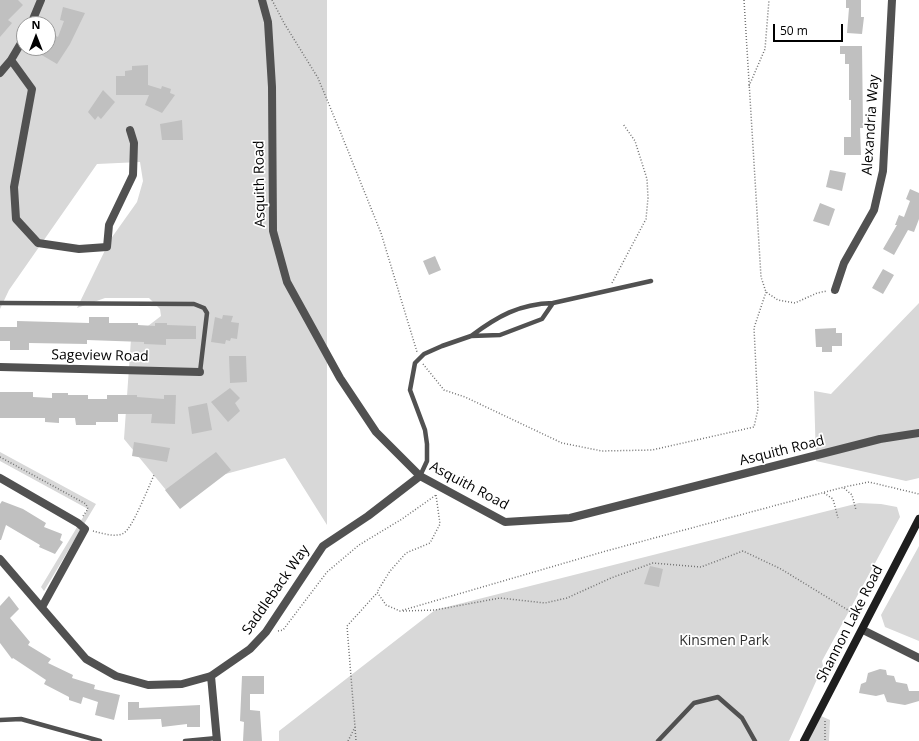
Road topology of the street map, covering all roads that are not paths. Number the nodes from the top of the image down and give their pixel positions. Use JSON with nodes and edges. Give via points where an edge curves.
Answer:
{"nodes":[{"id":1,"x":41,"y":0,"type":"edge"},
{"id":2,"x":262,"y":0,"type":"edge"},
{"id":3,"x":892,"y":0,"type":"edge"},
{"id":4,"x":34,"y":16,"type":"edge"},
{"id":5,"x":16,"y":52,"type":"edge"},
{"id":6,"x":11,"y":60,"type":"junction"},
{"id":7,"x":0,"y":73,"type":"edge"},
{"id":8,"x":130,"y":130,"type":"dead end"},
{"id":9,"x":651,"y":281,"type":"dead end"},
{"id":10,"x":835,"y":290,"type":"road end"},
{"id":11,"x":0,"y":303,"type":"edge"},
{"id":12,"x":553,"y":303,"type":"junction"},
{"id":13,"x":471,"y":336,"type":"junction"},
{"id":14,"x":0,"y":367,"type":"edge"},
{"id":15,"x":200,"y":372,"type":"joint"},
{"id":16,"x":919,"y":433,"type":"edge"},
{"id":17,"x":420,"y":476,"type":"junction"},
{"id":18,"x":0,"y":478,"type":"edge"},
{"id":19,"x":919,"y":519,"type":"edge"},
{"id":20,"x":0,"y":559,"type":"edge"},
{"id":21,"x":42,"y":607,"type":"junction"},
{"id":22,"x":863,"y":630,"type":"junction"},
{"id":23,"x":919,"y":658,"type":"edge"},
{"id":24,"x":211,"y":676,"type":"junction"},
{"id":25,"x":0,"y":720,"type":"edge"},
{"id":26,"x":217,"y":739,"type":"edge"},
{"id":27,"x":100,"y":741,"type":"edge"},
{"id":28,"x":185,"y":741,"type":"edge"},
{"id":29,"x":658,"y":741,"type":"edge"},
{"id":30,"x":755,"y":741,"type":"edge"},
{"id":31,"x":804,"y":741,"type":"edge"}],
"edges":[{"from":1,"to":4,"type":"street"},
{"from":2,"to":17,"type":"street","name":"Asquith Road","via":[[268,22],[272,87],[273,231],[287,282],[340,378],[376,432]]},
{"from":3,"to":10,"type":"street","name":"Alexandria Way","via":[[883,171],[874,210],[844,264]]},
{"from":5,"to":6,"type":"street"},
{"from":6,"to":7,"type":"street"},
{"from":6,"to":8,"type":"street","via":[[32,89],[14,187],[16,219],[38,243],[80,249],[107,247],[109,225],[133,175],[134,143]]},
{"from":9,"to":12,"type":"lane"},
{"from":11,"to":15,"type":"lane","via":[[194,304],[204,308],[207,313]]},
{"from":12,"to":13,"type":"lane","via":[[533,304],[513,311]]},
{"from":12,"to":13,"type":"lane","via":[[542,319],[500,335]]},
{"from":13,"to":17,"type":"lane","via":[[442,346],[415,363],[410,390],[425,430],[427,444],[427,461]]},
{"from":14,"to":15,"type":"street","name":"Sageview Road"},
{"from":16,"to":17,"type":"street","name":"Asquith Road","via":[[880,439],[570,518],[505,522],[439,491]]},
{"from":17,"to":24,"type":"street","name":"Saddleback Way","via":[[368,516],[323,546],[266,632],[250,649]]},
{"from":18,"to":21,"type":"street","via":[[85,529]]},
{"from":19,"to":22,"type":"main road","name":"Shannon Lake Road"},
{"from":20,"to":21,"type":"street","name":"Saddleback Way"},
{"from":21,"to":24,"type":"street","name":"Saddleback Way","via":[[86,659],[116,676],[148,685],[182,684]]},
{"from":22,"to":23,"type":"street"},
{"from":22,"to":31,"type":"main road","name":"Shannon Lake Road"},
{"from":24,"to":26,"type":"street"},
{"from":25,"to":27,"type":"lane","via":[[22,719]]},
{"from":26,"to":28,"type":"lane"},
{"from":29,"to":30,"type":"lane","via":[[694,702],[718,697],[742,718]]}]}
